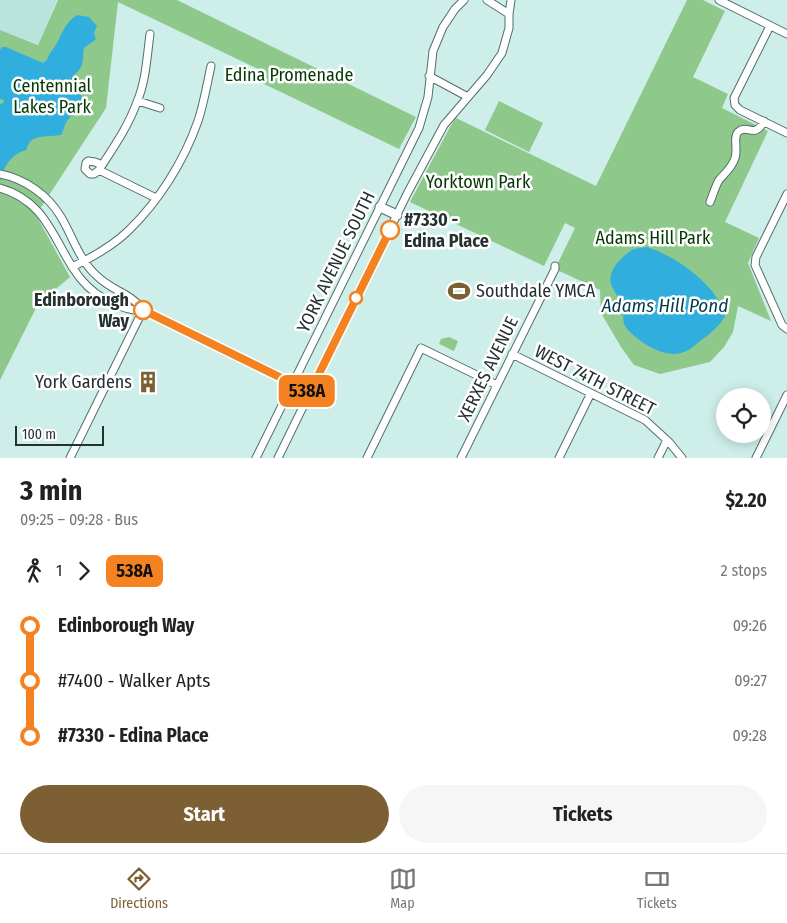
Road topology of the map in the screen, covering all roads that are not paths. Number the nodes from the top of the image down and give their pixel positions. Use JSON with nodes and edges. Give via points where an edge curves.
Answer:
{"nodes":[{"id":1,"x":464,"y":0,"type":"edge"},
{"id":2,"x":487,"y":0,"type":"edge"},
{"id":3,"x":511,"y":0,"type":"edge"},
{"id":4,"x":719,"y":0,"type":"edge"},
{"id":5,"x":509,"y":14,"type":"junction"},
{"id":6,"x":770,"y":26,"type":"junction"},
{"id":7,"x":150,"y":34,"type":"dead end"},
{"id":8,"x":787,"y":34,"type":"edge"},
{"id":9,"x":211,"y":66,"type":"dead end"},
{"id":10,"x":429,"y":76,"type":"junction"},
{"id":11,"x":468,"y":97,"type":"junction"},
{"id":12,"x":138,"y":100,"type":"junction"},
{"id":13,"x":160,"y":108,"type":"dead end"},
{"id":14,"x":764,"y":121,"type":"junction"},
{"id":15,"x":787,"y":133,"type":"edge"},
{"id":16,"x":3,"y":175,"type":"edge"},
{"id":17,"x":1,"y":188,"type":"edge"},
{"id":18,"x":787,"y":194,"type":"edge"},
{"id":19,"x":156,"y":198,"type":"junction"},
{"id":20,"x":710,"y":202,"type":"dead end"},
{"id":21,"x":380,"y":207,"type":"junction"},
{"id":22,"x":397,"y":216,"type":"junction"},
{"id":23,"x":84,"y":262,"type":"junction"},
{"id":24,"x":555,"y":266,"type":"dead end"},
{"id":25,"x":72,"y":267,"type":"junction"},
{"id":26,"x":143,"y":310,"type":"junction"},
{"id":27,"x":787,"y":330,"type":"edge"},
{"id":28,"x":512,"y":354,"type":"junction"},
{"id":29,"x":293,"y":384,"type":"junction"},
{"id":30,"x":497,"y":385,"type":"junction"},
{"id":31,"x":310,"y":392,"type":"junction"},
{"id":32,"x":591,"y":393,"type":"junction"},
{"id":33,"x":787,"y":396,"type":"edge"},
{"id":34,"x":667,"y":440,"type":"junction"},
{"id":35,"x":70,"y":458,"type":"edge"},
{"id":36,"x":256,"y":458,"type":"edge"},
{"id":37,"x":278,"y":458,"type":"edge"},
{"id":38,"x":367,"y":458,"type":"edge"},
{"id":39,"x":461,"y":458,"type":"edge"},
{"id":40,"x":559,"y":458,"type":"edge"},
{"id":41,"x":658,"y":458,"type":"edge"},
{"id":42,"x":682,"y":458,"type":"edge"},
{"id":43,"x":756,"y":458,"type":"edge"}],
"edges":[{"from":1,"to":10,"type":"street","name":"YORK AVENUE SOUTH","via":[[443,27],[433,52]]},
{"from":2,"to":5,"type":"street"},
{"from":3,"to":5,"type":"street","name":"YORK AVENUE SOUTH"},
{"from":4,"to":6,"type":"street"},
{"from":5,"to":11,"type":"street","name":"YORK AVENUE SOUTH","via":[[502,53]]},
{"from":6,"to":8,"type":"street"},
{"from":6,"to":14,"type":"street","via":[[734,98],[740,110]]},
{"from":7,"to":12,"type":"street"},
{"from":9,"to":19,"type":"street","via":[[199,118],[187,147]]},
{"from":10,"to":11,"type":"street"},
{"from":10,"to":21,"type":"street","name":"YORK AVENUE SOUTH","via":[[428,97],[419,128]]},
{"from":11,"to":22,"type":"street","name":"YORK AVENUE SOUTH","via":[[438,138]]},
{"from":12,"to":13,"type":"street"},
{"from":12,"to":19,"type":"street","via":[[122,135],[101,168]]},
{"from":14,"to":15,"type":"street"},
{"from":14,"to":20,"type":"street","via":[[755,132],[738,132],[735,159],[719,181]]},
{"from":16,"to":23,"type":"street","via":[[33,188],[55,208]]},
{"from":17,"to":25,"type":"street","via":[[27,200],[39,211]]},
{"from":18,"to":27,"type":"street","via":[[755,265]]},
{"from":19,"to":23,"type":"street","via":[[128,231]]},
{"from":21,"to":22,"type":"main road"},
{"from":21,"to":29,"type":"street","name":"YORK AVENUE SOUTH"},
{"from":22,"to":31,"type":"street","name":"YORK AVENUE SOUTH"},
{"from":23,"to":25,"type":"street"},
{"from":23,"to":26,"type":"street","via":[[97,277],[136,301]]},
{"from":24,"to":28,"type":"street","name":"XERXES AVENUE"},
{"from":25,"to":26,"type":"street","via":[[86,286],[101,297],[132,311]]},
{"from":26,"to":29,"type":"street"},
{"from":26,"to":35,"type":"street"},
{"from":28,"to":30,"type":"street","name":"XERXES AVENUE"},
{"from":28,"to":32,"type":"street","name":"WEST 74TH STREET"},
{"from":29,"to":31,"type":"street"},
{"from":29,"to":36,"type":"street","name":"YORK AVENUE SOUTH"},
{"from":30,"to":38,"type":"street","via":[[421,348]]},
{"from":30,"to":39,"type":"street","name":"XERXES AVENUE"},
{"from":31,"to":37,"type":"street","name":"YORK AVENUE SOUTH"},
{"from":32,"to":34,"type":"street","name":"WEST 74TH STREET","via":[[645,420]]},
{"from":32,"to":40,"type":"street"},
{"from":33,"to":43,"type":"street"},
{"from":34,"to":41,"type":"street"},
{"from":34,"to":42,"type":"street","name":"WEST 74TH STREET"}]}
